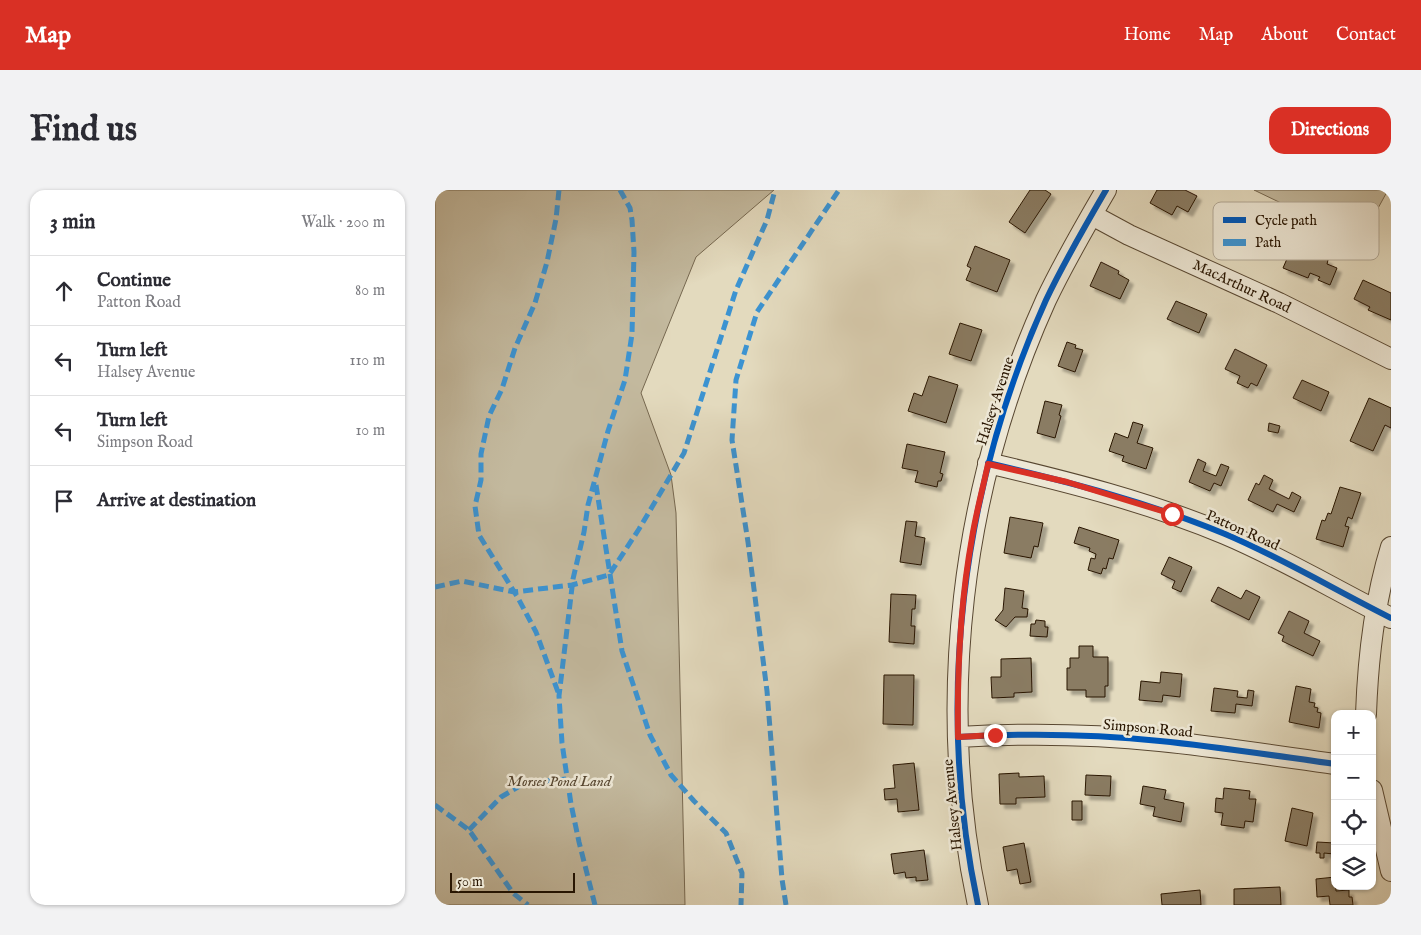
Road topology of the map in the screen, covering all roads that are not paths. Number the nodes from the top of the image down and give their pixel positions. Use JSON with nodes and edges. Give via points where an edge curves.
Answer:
{"nodes":[{"id":1,"x":1105,"y":190,"type":"edge"},
{"id":2,"x":1091,"y":215,"type":"junction"},
{"id":3,"x":1391,"y":359,"type":"edge"},
{"id":4,"x":988,"y":464,"type":"junction"},
{"id":5,"x":1391,"y":547,"type":"edge"},
{"id":6,"x":1383,"y":614,"type":"edge"},
{"id":7,"x":1366,"y":710,"type":"edge"},
{"id":8,"x":958,"y":737,"type":"junction"},
{"id":9,"x":1331,"y":763,"type":"edge"},
{"id":10,"x":1374,"y":800,"type":"edge"},
{"id":11,"x":1391,"y":871,"type":"edge"},
{"id":12,"x":978,"y":905,"type":"edge"}],
"edges":[{"from":1,"to":2,"type":"street","name":"Halsey Avenue"},
{"from":2,"to":3,"type":"street","name":"MacArthur Road"},
{"from":2,"to":4,"type":"street","name":"Halsey Avenue","via":[[1046,301],[1011,388]]},
{"from":4,"to":6,"type":"street","name":"Patton Road","via":[[1067,482],[1172,514],[1252,546]]},
{"from":4,"to":8,"type":"street","name":"Halsey Avenue","via":[[965,588],[959,658]]},
{"from":5,"to":6,"type":"street"},
{"from":6,"to":7,"type":"street","via":[[1369,667]]},
{"from":8,"to":9,"type":"street","name":"Simpson Road","via":[[1014,734],[1126,738]]},
{"from":8,"to":12,"type":"street","name":"Halsey Avenue","via":[[962,799]]},
{"from":10,"to":11,"type":"street"}]}
